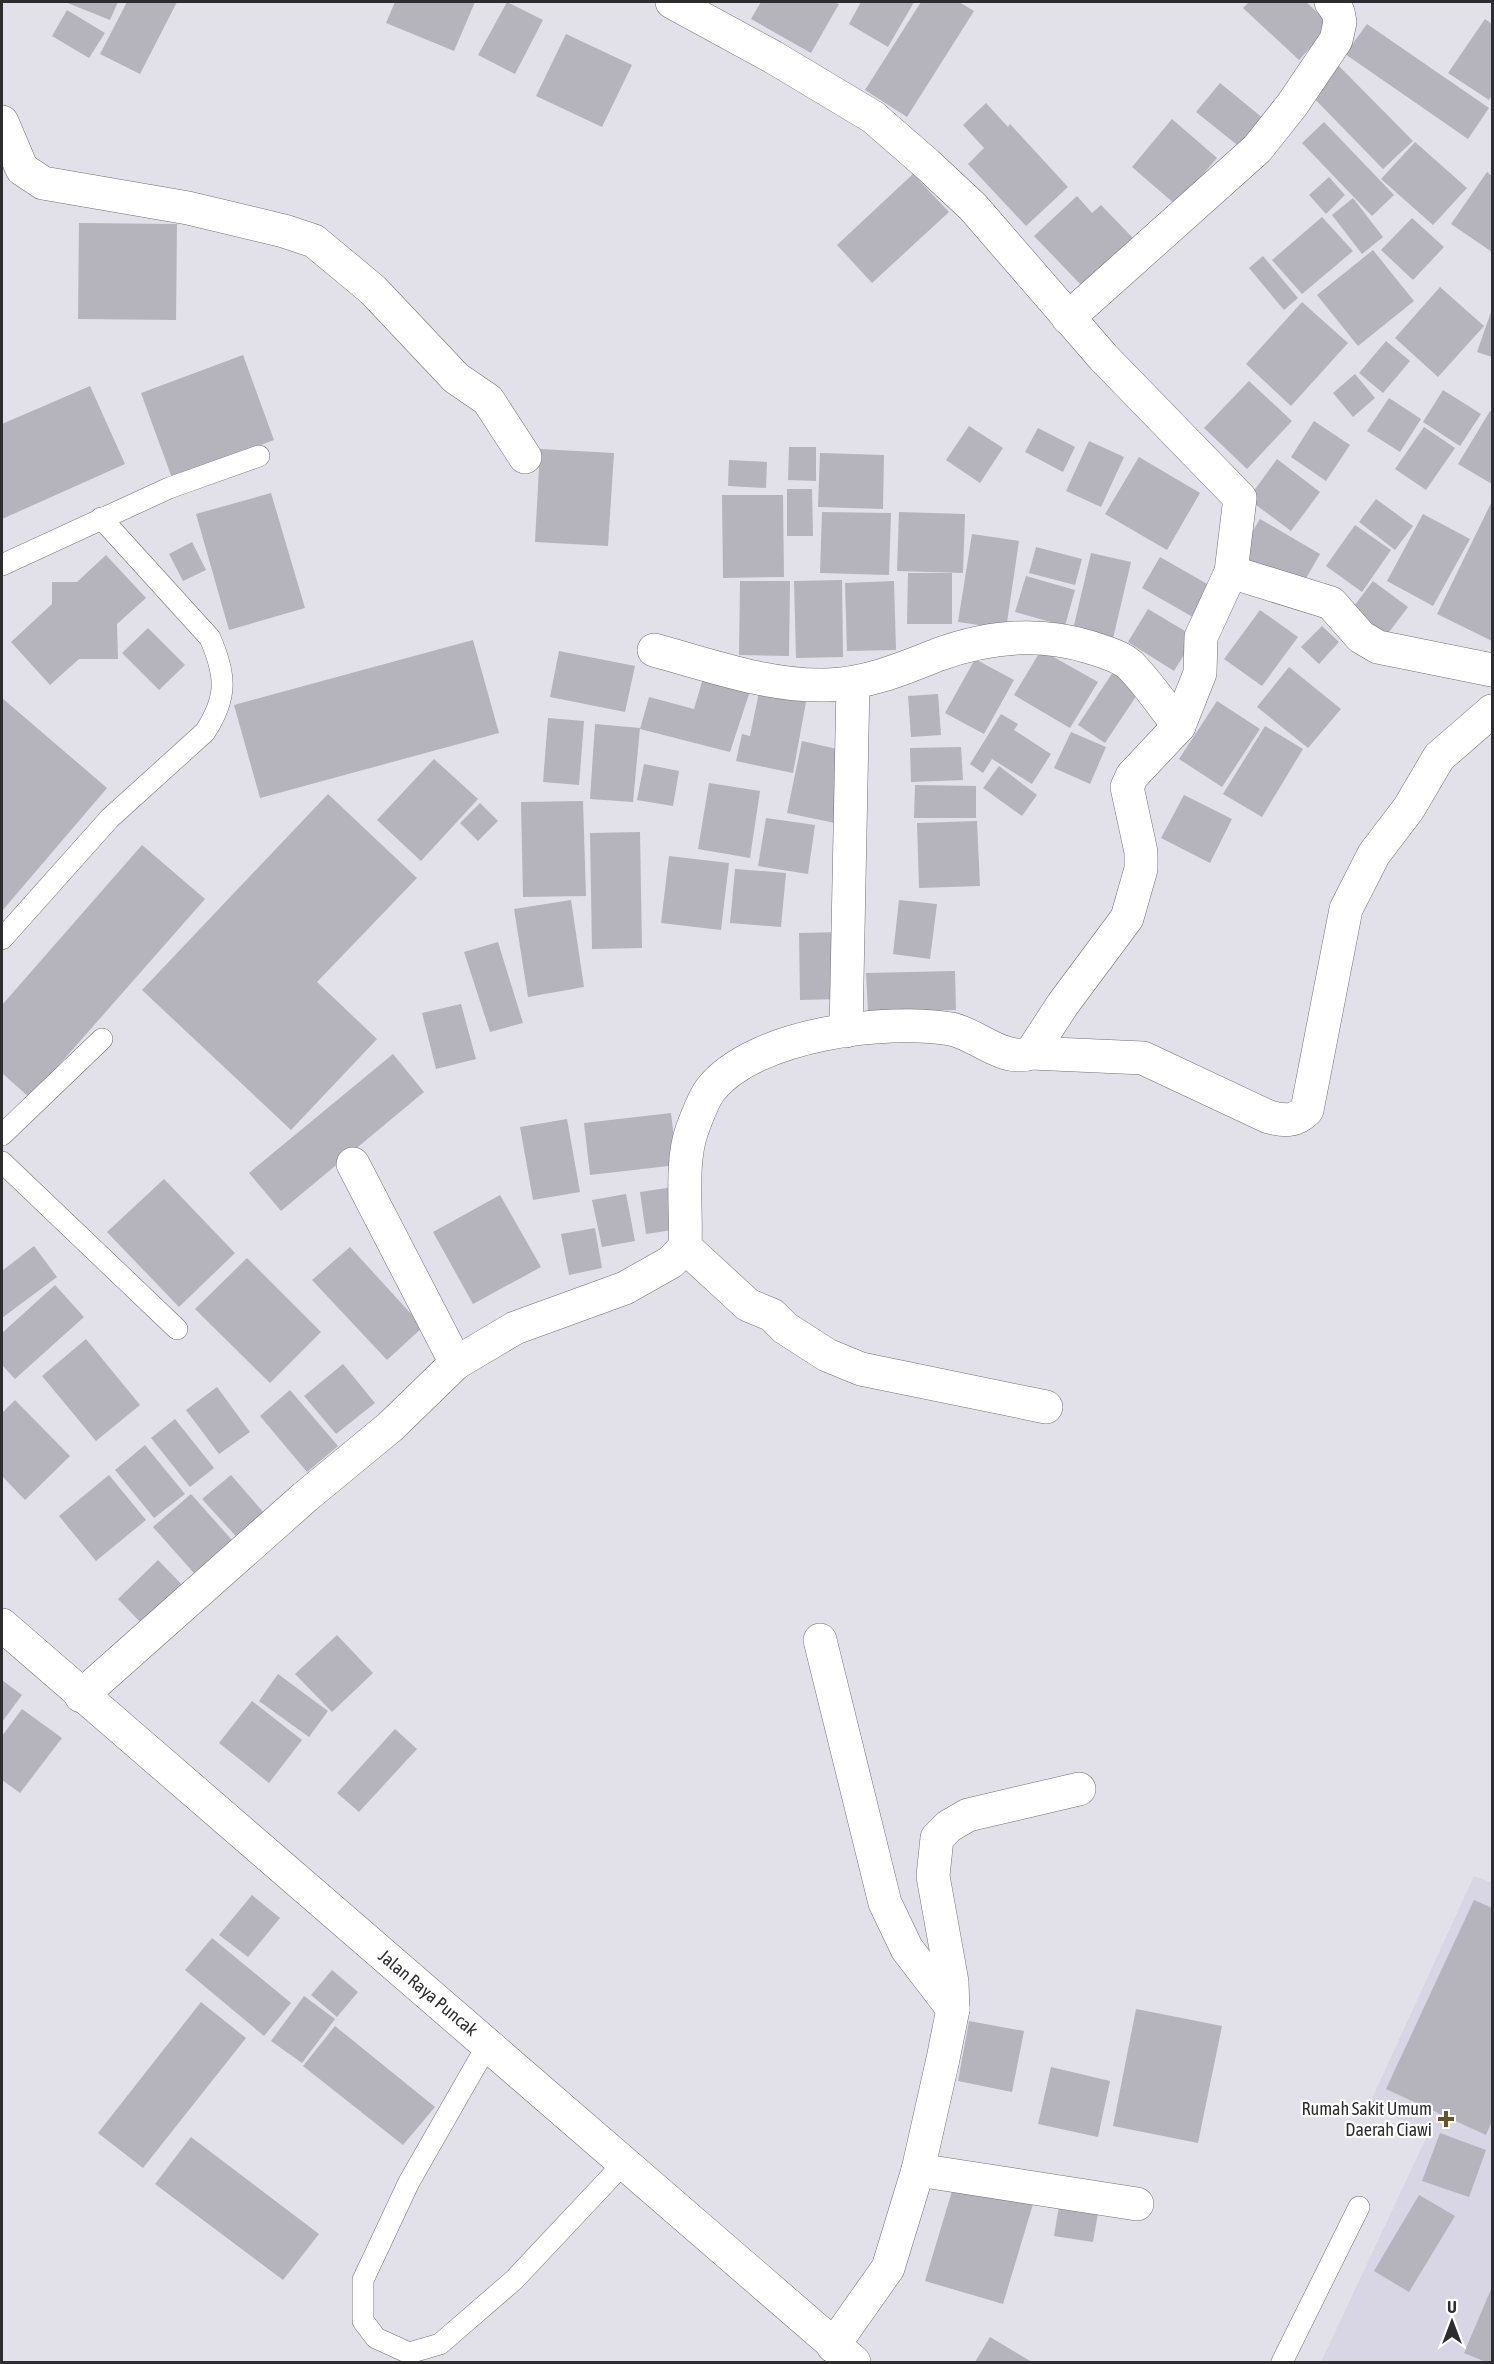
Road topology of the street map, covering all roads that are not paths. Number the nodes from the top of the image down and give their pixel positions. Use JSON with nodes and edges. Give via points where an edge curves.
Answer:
{"nodes":[{"id":1,"x":672,"y":2,"type":"edge"},
{"id":2,"x":1331,"y":2,"type":"edge"},
{"id":3,"x":2,"y":122,"type":"edge"},
{"id":4,"x":1068,"y":318,"type":"junction"},
{"id":5,"x":259,"y":456,"type":"dead end"},
{"id":6,"x":525,"y":457,"type":"dead end"},
{"id":7,"x":101,"y":518,"type":"junction"},
{"id":8,"x":2,"y":565,"type":"edge"},
{"id":9,"x":1232,"y":572,"type":"junction"},
{"id":10,"x":654,"y":650,"type":"dead end"},
{"id":11,"x":1492,"y":670,"type":"edge"},
{"id":12,"x":853,"y":683,"type":"junction"},
{"id":13,"x":1492,"y":711,"type":"edge"},
{"id":14,"x":1179,"y":726,"type":"junction"},
{"id":15,"x":2,"y":939,"type":"edge"},
{"id":16,"x":846,"y":1031,"type":"junction"},
{"id":17,"x":102,"y":1040,"type":"dead end"},
{"id":18,"x":1031,"y":1053,"type":"junction"},
{"id":19,"x":2,"y":1135,"type":"edge"},
{"id":20,"x":2,"y":1162,"type":"edge"},
{"id":21,"x":353,"y":1164,"type":"dead end"},
{"id":22,"x":685,"y":1247,"type":"junction"},
{"id":23,"x":177,"y":1329,"type":"dead end"},
{"id":24,"x":456,"y":1363,"type":"junction"},
{"id":25,"x":1046,"y":1407,"type":"dead end"},
{"id":26,"x":2,"y":1625,"type":"edge"},
{"id":27,"x":820,"y":1640,"type":"dead end"},
{"id":28,"x":81,"y":1696,"type":"junction"},
{"id":29,"x":1079,"y":1789,"type":"dead end"},
{"id":30,"x":953,"y":2009,"type":"junction"},
{"id":31,"x":488,"y":2044,"type":"junction"},
{"id":32,"x":624,"y":2163,"type":"junction"},
{"id":33,"x":918,"y":2170,"type":"junction"},
{"id":34,"x":1137,"y":2204,"type":"dead end"},
{"id":35,"x":1359,"y":2207,"type":"dead end"},
{"id":36,"x":843,"y":2354,"type":"edge"},
{"id":37,"x":1282,"y":2362,"type":"edge"}],
"edges":[{"from":1,"to":4,"type":"main road","via":[[873,117],[973,207]]},
{"from":2,"to":4,"type":"main road","via":[[1340,22],[1336,40],[1257,149]]},
{"from":3,"to":6,"type":"main road","via":[[22,170],[44,183],[188,208],[314,241],[373,290],[456,378],[488,400]]},
{"from":4,"to":9,"type":"main road","via":[[1142,400],[1240,498]]},
{"from":5,"to":7,"type":"lane","via":[[169,488]]},
{"from":7,"to":8,"type":"lane"},
{"from":7,"to":15,"type":"lane","via":[[210,638],[224,680],[221,699],[205,732],[135,792]]},
{"from":9,"to":11,"type":"main road","via":[[1331,603],[1361,637],[1378,647]]},
{"from":9,"to":14,"type":"main road","via":[[1201,637],[1200,674]]},
{"from":10,"to":12,"type":"main road","via":[[789,683]]},
{"from":12,"to":14,"type":"main road","via":[[972,644],[1004,638],[1060,640],[1107,653],[1129,664]]},
{"from":12,"to":16,"type":"main road"},
{"from":13,"to":18,"type":"main road","via":[[1439,757],[1409,808],[1374,854],[1346,909],[1308,1110],[1300,1117],[1269,1117],[1143,1058]]},
{"from":14,"to":18,"type":"main road","via":[[1131,776],[1127,788],[1141,869],[1127,918]]},
{"from":16,"to":18,"type":"main road","via":[[913,1025],[937,1027],[958,1030],[1013,1056]]},
{"from":16,"to":22,"type":"main road","via":[[782,1044],[750,1057],[711,1089],[685,1155]]},
{"from":17,"to":19,"type":"lane"},
{"from":20,"to":23,"type":"lane"},
{"from":21,"to":24,"type":"main road"},
{"from":22,"to":24,"type":"main road","via":[[671,1262],[625,1288],[515,1328]]},
{"from":22,"to":25,"type":"main road","via":[[748,1305],[772,1315],[785,1328],[828,1355],[861,1369]]},
{"from":24,"to":28,"type":"main road","via":[[390,1427],[305,1497]]},
{"from":26,"to":28,"type":"main road","name":"Jalan Raya Puncak"},
{"from":27,"to":30,"type":"main road","via":[[885,1903],[907,1949]]},
{"from":28,"to":31,"type":"main road","name":"Jalan Raya Puncak"},
{"from":29,"to":30,"type":"main road","via":[[968,1815],[937,1838],[933,1876],[952,1982]]},
{"from":30,"to":33,"type":"main road"},
{"from":31,"to":32,"type":"main road","name":"Jalan Raya Puncak"},
{"from":31,"to":32,"type":"lane","via":[[409,2182],[363,2280],[363,2321],[376,2338],[409,2353],[440,2344],[514,2280]]},
{"from":32,"to":36,"type":"main road","name":"Jalan Raya Puncak"},
{"from":33,"to":34,"type":"main road"},
{"from":33,"to":36,"type":"main road","via":[[888,2268]]},
{"from":35,"to":37,"type":"lane"}]}
